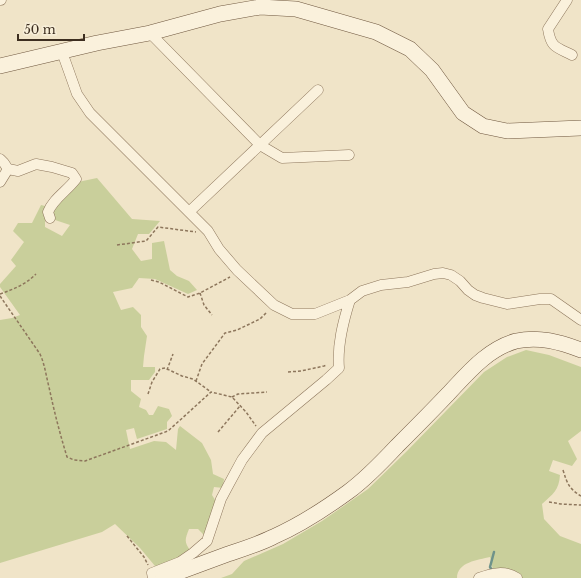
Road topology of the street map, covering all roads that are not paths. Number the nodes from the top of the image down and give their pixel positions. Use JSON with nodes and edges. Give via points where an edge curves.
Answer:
{"nodes":[{"id":1,"x":567,"y":0,"type":"edge"},
{"id":2,"x":150,"y":33,"type":"junction"},
{"id":3,"x":62,"y":52,"type":"junction"},
{"id":4,"x":572,"y":55,"type":"dead end"},
{"id":5,"x":0,"y":66,"type":"edge"},
{"id":6,"x":318,"y":90,"type":"dead end"},
{"id":7,"x":581,"y":128,"type":"edge"},
{"id":8,"x":260,"y":145,"type":"junction"},
{"id":9,"x":349,"y":154,"type":"dead end"},
{"id":10,"x":0,"y":159,"type":"edge"},
{"id":11,"x":8,"y":169,"type":"junction"},
{"id":12,"x":0,"y":182,"type":"edge"},
{"id":13,"x":189,"y":212,"type":"junction"},
{"id":14,"x":50,"y":218,"type":"dead end"},
{"id":15,"x":350,"y":300,"type":"junction"},
{"id":16,"x":581,"y":320,"type":"edge"},
{"id":17,"x":581,"y":350,"type":"edge"},
{"id":18,"x":156,"y":576,"type":"edge"},
{"id":19,"x":483,"y":577,"type":"edge"},
{"id":20,"x":517,"y":578,"type":"edge"}],
"edges":[{"from":1,"to":4,"type":"street","via":[[548,29],[554,46]]},
{"from":2,"to":3,"type":"street"},
{"from":2,"to":7,"type":"street","via":[[220,14],[260,7],[296,9],[376,32],[410,49],[432,70],[463,113],[483,126],[507,131]]},
{"from":2,"to":8,"type":"street"},
{"from":3,"to":5,"type":"street"},
{"from":3,"to":13,"type":"street","via":[[77,94],[90,113]]},
{"from":6,"to":8,"type":"street"},
{"from":8,"to":9,"type":"street","via":[[282,158]]},
{"from":8,"to":13,"type":"street"},
{"from":10,"to":11,"type":"street"},
{"from":11,"to":12,"type":"street"},
{"from":11,"to":14,"type":"street","via":[[18,171],[36,164],[72,173],[76,179],[51,205],[48,212]]},
{"from":13,"to":15,"type":"street","via":[[236,270],[274,305],[292,314],[315,314]]},
{"from":15,"to":16,"type":"street","via":[[362,291],[381,285],[408,282],[443,273],[451,275],[468,290],[483,298],[507,304],[551,300]]},
{"from":15,"to":18,"type":"street","via":[[342,327],[339,368],[262,433],[242,460],[221,499],[207,541],[180,562]]},
{"from":17,"to":18,"type":"street","via":[[563,343],[536,339],[508,344],[487,356],[468,373],[382,462],[349,491],[303,522],[274,537]]},
{"from":19,"to":20,"type":"street","via":[[498,573],[510,574]]}]}
